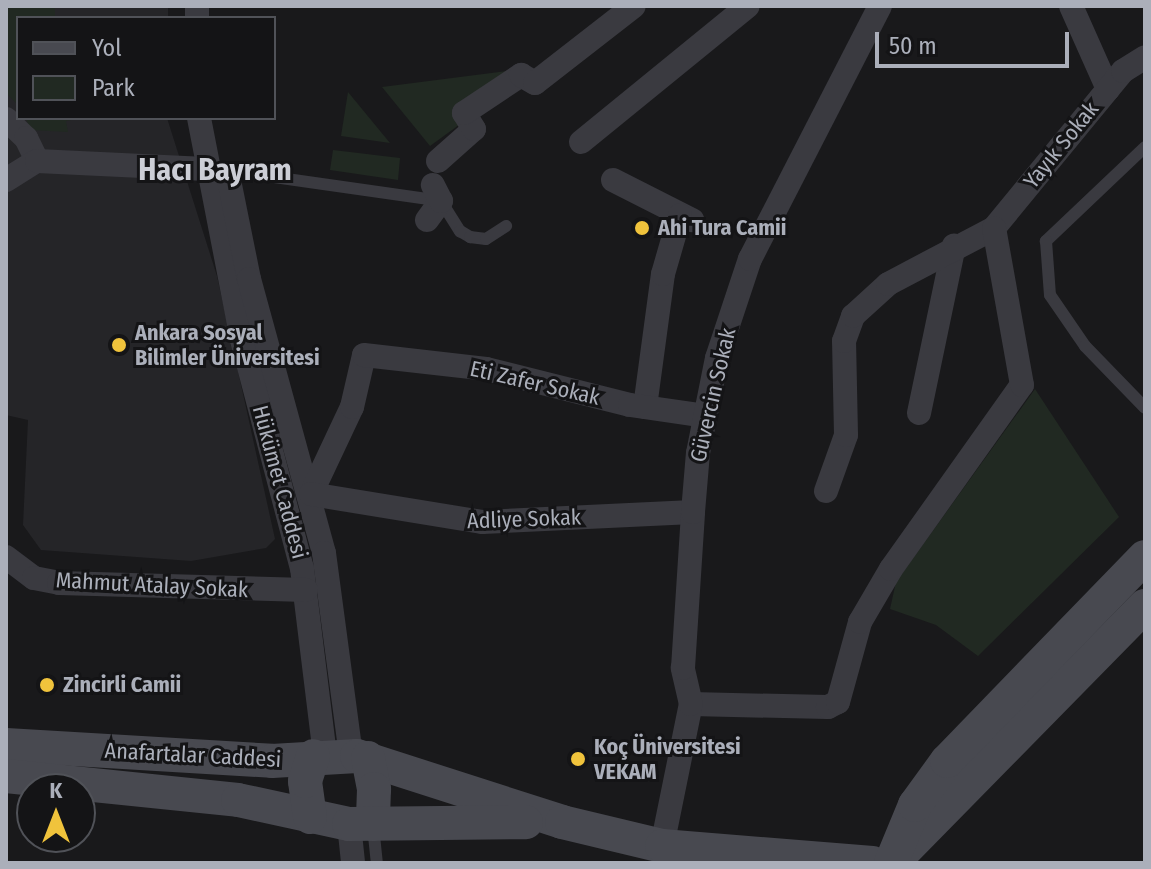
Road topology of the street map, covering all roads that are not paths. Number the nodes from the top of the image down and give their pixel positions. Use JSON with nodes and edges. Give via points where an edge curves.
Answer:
{"nodes":[{"id":1,"x":634,"y":6,"type":"edge"},
{"id":2,"x":748,"y":6,"type":"edge"},
{"id":3,"x":880,"y":6,"type":"edge"},
{"id":4,"x":1071,"y":6,"type":"edge"},
{"id":5,"x":1138,"y":60,"type":"edge"},
{"id":6,"x":1108,"y":89,"type":"junction"},
{"id":7,"x":6,"y":119,"type":"edge"},
{"id":8,"x":200,"y":120,"type":"edge"},
{"id":9,"x":581,"y":142,"type":"dead end"},
{"id":10,"x":1145,"y":147,"type":"edge"},
{"id":11,"x":37,"y":161,"type":"junction"},
{"id":12,"x":438,"y":161,"type":"dead end"},
{"id":13,"x":217,"y":172,"type":"junction"},
{"id":14,"x":6,"y":180,"type":"edge"},
{"id":15,"x":613,"y":180,"type":"dead end"},
{"id":16,"x":506,"y":226,"type":"dead end"},
{"id":17,"x":994,"y":228,"type":"junction"},
{"id":18,"x":954,"y":246,"type":"junction"},
{"id":19,"x":645,"y":407,"type":"junction"},
{"id":20,"x":1145,"y":408,"type":"edge"},
{"id":21,"x":919,"y":413,"type":"dead end"},
{"id":22,"x":705,"y":416,"type":"junction"},
{"id":23,"x":826,"y":491,"type":"dead end"},
{"id":24,"x":311,"y":494,"type":"junction"},
{"id":25,"x":693,"y":512,"type":"junction"},
{"id":26,"x":6,"y":557,"type":"edge"},
{"id":27,"x":1145,"y":557,"type":"edge"},
{"id":28,"x":306,"y":590,"type":"junction"},
{"id":29,"x":1145,"y":606,"type":"edge"},
{"id":30,"x":691,"y":704,"type":"junction"},
{"id":31,"x":6,"y":745,"type":"edge"},
{"id":32,"x":339,"y":756,"type":"junction"},
{"id":33,"x":6,"y":776,"type":"edge"},
{"id":34,"x":310,"y":817,"type":"junction"},
{"id":35,"x":562,"y":822,"type":"junction"},
{"id":36,"x":361,"y":824,"type":"junction"},
{"id":37,"x":665,"y":841,"type":"edge"},
{"id":38,"x":353,"y":863,"type":"edge"},
{"id":39,"x":377,"y":863,"type":"edge"},
{"id":40,"x":872,"y":863,"type":"edge"},
{"id":41,"x":891,"y":863,"type":"edge"}],
"edges":[{"from":1,"to":12,"type":"street","via":[[535,83],[521,75],[464,113],[474,129]]},
{"from":2,"to":9,"type":"street"},
{"from":3,"to":22,"type":"street","name":"Güvercin Sokak","via":[[750,259],[717,358]]},
{"from":4,"to":6,"type":"street"},
{"from":5,"to":6,"type":"street","name":"Yayık Sokak"},
{"from":6,"to":17,"type":"street","name":"Yayık Sokak"},
{"from":7,"to":11,"type":"street","via":[[26,138]]},
{"from":8,"to":13,"type":"street","name":"Hükümet Caddesi"},
{"from":10,"to":20,"type":"lane","via":[[1046,241],[1050,295],[1085,346]]},
{"from":11,"to":13,"type":"street"},
{"from":11,"to":14,"type":"street"},
{"from":13,"to":16,"type":"lane","via":[[434,202],[470,237],[486,239]]},
{"from":13,"to":24,"type":"street"},
{"from":13,"to":28,"type":"street","name":"Hükümet Caddesi","via":[[242,340]]},
{"from":15,"to":19,"type":"street","via":[[687,218],[663,274]]},
{"from":17,"to":18,"type":"street"},
{"from":17,"to":30,"type":"street","via":[[1022,385],[891,569],[860,622],[838,702],[828,707]]},
{"from":18,"to":21,"type":"street"},
{"from":18,"to":23,"type":"street","via":[[888,284],[853,316],[844,341],[846,435]]},
{"from":19,"to":22,"type":"street","name":"Eti Zafer Sokak"},
{"from":19,"to":24,"type":"street","name":"Eti Zafer Sokak","via":[[486,369],[364,355],[352,407]]},
{"from":22,"to":25,"type":"street","name":"Güvercin Sokak"},
{"from":24,"to":25,"type":"street","name":"Adliye Sokak","via":[[482,522]]},
{"from":24,"to":32,"type":"street","via":[[324,553]]},
{"from":25,"to":30,"type":"street","name":"Güvercin Sokak","via":[[683,668]]},
{"from":26,"to":28,"type":"street","name":"Mahmut Atalay Sokak","via":[[34,578],[59,583]]},
{"from":27,"to":41,"type":"main road","via":[[947,761],[915,805]]},
{"from":28,"to":32,"type":"street","name":"Hükümet Caddesi"},
{"from":29,"to":41,"type":"main road"},
{"from":30,"to":37,"type":"street","name":"Güvercin Sokak"},
{"from":31,"to":32,"type":"main road","name":"Anafartalar Caddesi","via":[[272,761]]},
{"from":32,"to":34,"type":"main road","via":[[305,781]]},
{"from":32,"to":35,"type":"main road","name":"Anafartalar Caddesi"},
{"from":32,"to":36,"type":"main road","via":[[374,789]]},
{"from":33,"to":34,"type":"main road","name":"Anafartalar Caddesi","via":[[238,800]]},
{"from":34,"to":36,"type":"main road","name":"Anafartalar Caddesi"},
{"from":35,"to":36,"type":"main road","name":"Anafartalar Caddesi"},
{"from":35,"to":37,"type":"main road","name":"Anafartalar Caddesi"},
{"from":36,"to":38,"type":"street"},
{"from":36,"to":39,"type":"lane"},
{"from":37,"to":40,"type":"main road","name":"Anafartalar Caddesi"}]}
